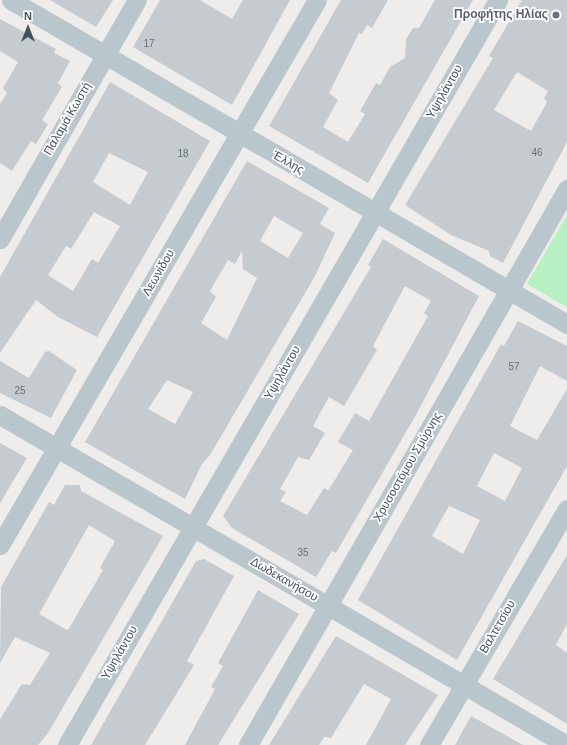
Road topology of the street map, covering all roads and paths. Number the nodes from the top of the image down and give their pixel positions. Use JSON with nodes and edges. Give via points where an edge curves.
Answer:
{"nodes":[{"id":1,"x":11,"y":0,"type":"edge"},
{"id":2,"x":137,"y":0,"type":"edge"},
{"id":3,"x":317,"y":0,"type":"edge"},
{"id":4,"x":498,"y":0,"type":"edge"},
{"id":5,"x":105,"y":55,"type":"junction"},
{"id":6,"x":240,"y":135,"type":"junction"},
{"id":7,"x":567,"y":189,"type":"edge"},
{"id":8,"x":376,"y":214,"type":"junction"},
{"id":9,"x":0,"y":239,"type":"edge"},
{"id":10,"x":509,"y":290,"type":"junction"},
{"id":11,"x":567,"y":324,"type":"edge"},
{"id":12,"x":0,"y":415,"type":"edge"},
{"id":13,"x":57,"y":448,"type":"junction"},
{"id":14,"x":567,"y":509,"type":"edge"},
{"id":15,"x":193,"y":527,"type":"junction"},
{"id":16,"x":0,"y":545,"type":"edge"},
{"id":17,"x":328,"y":606,"type":"junction"},
{"id":18,"x":464,"y":685,"type":"junction"},
{"id":19,"x":567,"y":744,"type":"edge"},
{"id":20,"x":67,"y":745,"type":"edge"},
{"id":21,"x":248,"y":745,"type":"edge"},
{"id":22,"x":429,"y":745,"type":"edge"}],
"edges":[{"from":1,"to":5,"type":"street","name":"Έλλης"},
{"from":2,"to":5,"type":"street","name":"Παλαμά Κωστή"},
{"from":3,"to":6,"type":"street","name":"Λεωνίδου"},
{"from":4,"to":8,"type":"street","name":"Υψηλάντου"},
{"from":5,"to":6,"type":"street","name":"Έλλης"},
{"from":5,"to":9,"type":"street","name":"Παλαμά Κωστή"},
{"from":6,"to":8,"type":"street","name":"Έλλης"},
{"from":6,"to":13,"type":"street","name":"Λεωνίδου"},
{"from":7,"to":10,"type":"street","name":"Χρυσοστόμου Σμύρνης"},
{"from":8,"to":10,"type":"street","name":"Έλλης"},
{"from":8,"to":15,"type":"street","name":"Υψηλάντου"},
{"from":10,"to":11,"type":"street","name":"Έλλης"},
{"from":10,"to":17,"type":"street","name":"Χρυσοστόμου Σμύρνης"},
{"from":12,"to":13,"type":"street","name":"Δωδεκανήσου"},
{"from":13,"to":15,"type":"street","name":"Δωδεκανήσου"},
{"from":13,"to":16,"type":"street","name":"Λεωνίδου"},
{"from":14,"to":18,"type":"street","name":"Βαλτετσίου"},
{"from":15,"to":17,"type":"street","name":"Δωδεκανήσου"},
{"from":15,"to":20,"type":"street","name":"Υψηλάντου"},
{"from":17,"to":18,"type":"street","name":"Δωδεκανήσου"},
{"from":17,"to":21,"type":"street","name":"Χρυσοστόμου Σμύρνης"},
{"from":18,"to":19,"type":"street","name":"Δωδεκανήσου"},
{"from":18,"to":22,"type":"street","name":"Βαλτετσίου"}]}
